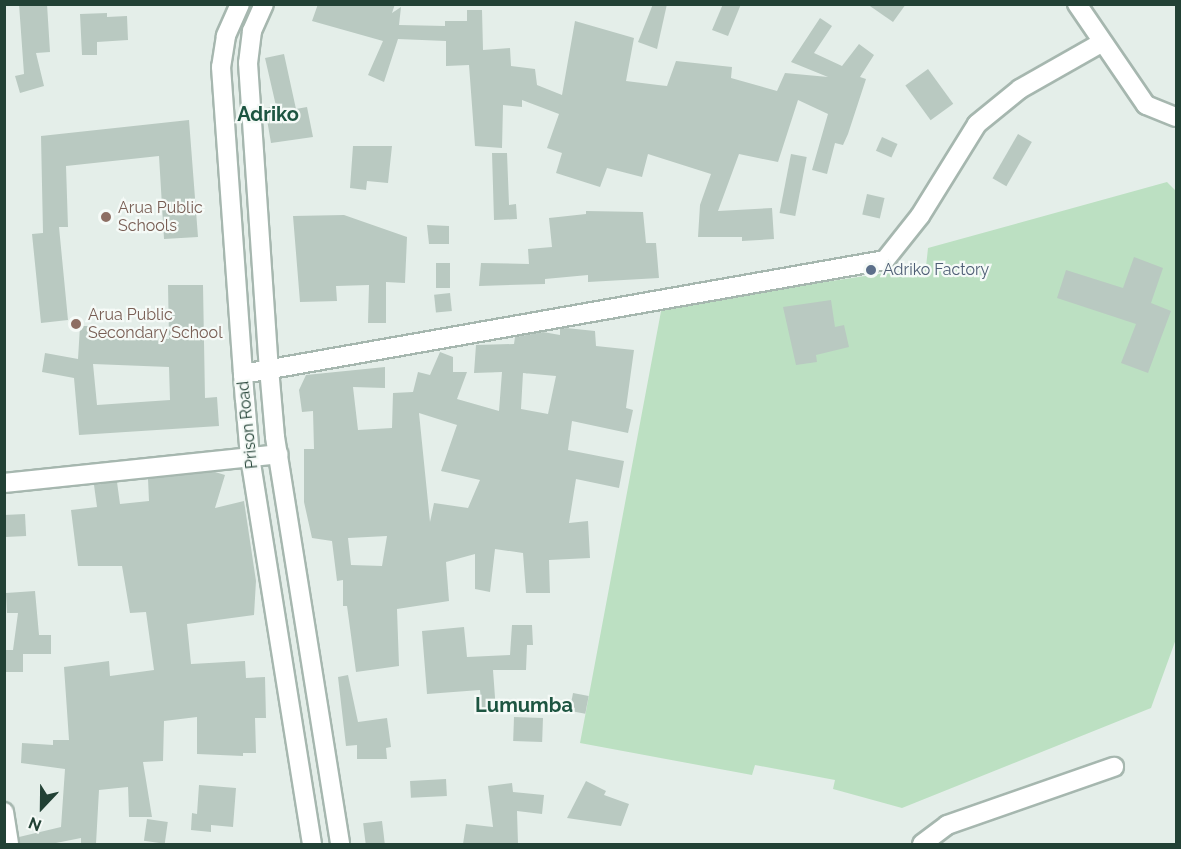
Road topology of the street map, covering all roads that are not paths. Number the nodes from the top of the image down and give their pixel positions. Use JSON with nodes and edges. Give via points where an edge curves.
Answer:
{"nodes":[{"id":1,"x":222,"y":4,"type":"edge"},
{"id":2,"x":240,"y":4,"type":"edge"},
{"id":3,"x":264,"y":4,"type":"edge"},
{"id":4,"x":1077,"y":4,"type":"edge"},
{"id":5,"x":232,"y":21,"type":"junction"},
{"id":6,"x":1101,"y":43,"type":"junction"},
{"id":7,"x":1176,"y":117,"type":"edge"},
{"id":8,"x":268,"y":368,"type":"junction"},
{"id":9,"x":243,"y":374,"type":"junction"},
{"id":10,"x":278,"y":454,"type":"junction"},
{"id":11,"x":250,"y":457,"type":"junction"},
{"id":12,"x":4,"y":483,"type":"edge"},
{"id":13,"x":1114,"y":767,"type":"dead end"},
{"id":14,"x":4,"y":812,"type":"edge"},
{"id":15,"x":9,"y":844,"type":"edge"},
{"id":16,"x":312,"y":844,"type":"edge"},
{"id":17,"x":340,"y":844,"type":"edge"},
{"id":18,"x":922,"y":844,"type":"edge"}],
"edges":[{"from":1,"to":5,"type":"street"},
{"from":2,"to":5,"type":"street","name":"Prison Road"},
{"from":3,"to":8,"type":"street","name":"Prison Road","via":[[252,31],[248,63]]},
{"from":4,"to":6,"type":"street"},
{"from":5,"to":9,"type":"street","name":"Prison Road","via":[[222,67]]},
{"from":6,"to":7,"type":"street","via":[[1146,105]]},
{"from":6,"to":8,"type":"street","via":[[1020,89],[977,124],[920,216],[885,260]]},
{"from":8,"to":9,"type":"street"},
{"from":8,"to":10,"type":"street","name":"Prison Road"},
{"from":9,"to":11,"type":"street","name":"Prison Road"},
{"from":10,"to":11,"type":"street"},
{"from":10,"to":17,"type":"street","name":"Prison Road"},
{"from":11,"to":12,"type":"street"},
{"from":11,"to":16,"type":"street","name":"Prison Road"},
{"from":13,"to":18,"type":"street","via":[[947,825]]},
{"from":14,"to":15,"type":"street"}]}
